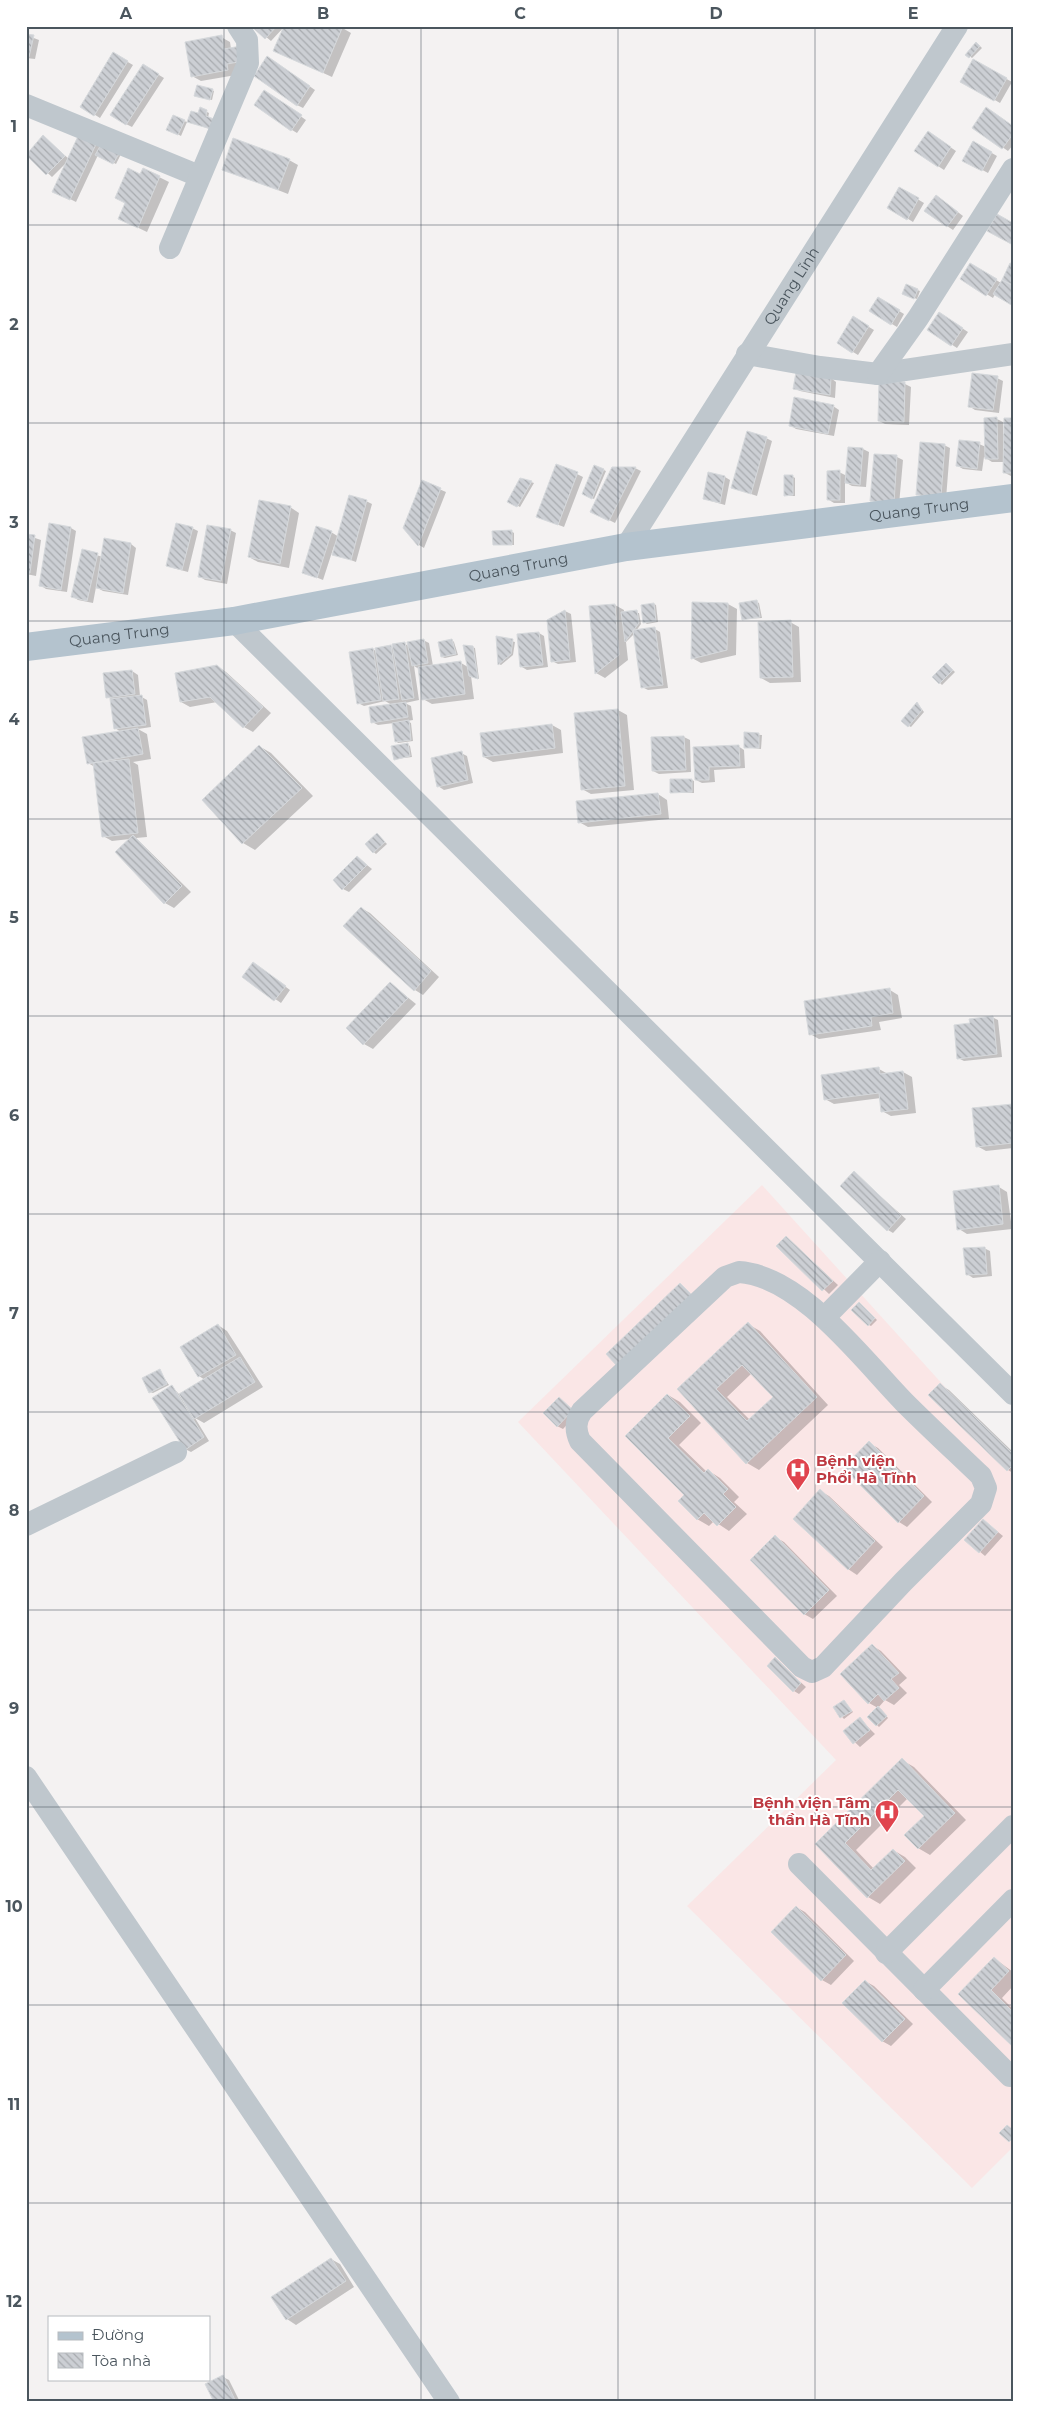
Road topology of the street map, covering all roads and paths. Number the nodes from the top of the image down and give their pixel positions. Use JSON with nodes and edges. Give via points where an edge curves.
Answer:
{"nodes":[{"id":1,"x":238,"y":26,"type":"edge"},
{"id":2,"x":957,"y":26,"type":"edge"},
{"id":3,"x":26,"y":105,"type":"edge"},
{"id":4,"x":1013,"y":169,"type":"edge"},
{"id":5,"x":199,"y":176,"type":"junction"},
{"id":6,"x":170,"y":248,"type":"dead end"},
{"id":7,"x":747,"y":354,"type":"junction"},
{"id":8,"x":1013,"y":354,"type":"edge"},
{"id":9,"x":878,"y":374,"type":"junction"},
{"id":10,"x":1013,"y":498,"type":"edge"},
{"id":11,"x":626,"y":547,"type":"junction"},
{"id":12,"x":234,"y":621,"type":"junction"},
{"id":13,"x":26,"y":647,"type":"edge"},
{"id":14,"x":880,"y":1261,"type":"junction"},
{"id":15,"x":825,"y":1317,"type":"junction"},
{"id":16,"x":1013,"y":1394,"type":"edge"},
{"id":17,"x":176,"y":1452,"type":"dead end"},
{"id":18,"x":26,"y":1525,"type":"edge"},
{"id":19,"x":26,"y":1777,"type":"edge"},
{"id":20,"x":1013,"y":1826,"type":"edge"},
{"id":21,"x":799,"y":1864,"type":"dead end"},
{"id":22,"x":1013,"y":1900,"type":"edge"},
{"id":23,"x":886,"y":1954,"type":"junction"},
{"id":24,"x":924,"y":1990,"type":"junction"},
{"id":25,"x":1010,"y":2076,"type":"dead end"},
{"id":26,"x":449,"y":2402,"type":"edge"}],
"edges":[{"from":1,"to":5,"type":"street","via":[[246,40],[248,63]]},
{"from":2,"to":7,"type":"street","name":"Quang Lĩnh"},
{"from":3,"to":5,"type":"street"},
{"from":4,"to":9,"type":"street","via":[[918,318]]},
{"from":5,"to":6,"type":"street"},
{"from":7,"to":9,"type":"street"},
{"from":7,"to":11,"type":"street","name":"Quang Lĩnh"},
{"from":8,"to":9,"type":"street"},
{"from":10,"to":11,"type":"main road","name":"Quang Trung"},
{"from":11,"to":12,"type":"main road","name":"Quang Trung"},
{"from":12,"to":13,"type":"main road","name":"Quang Trung"},
{"from":12,"to":14,"type":"street"},
{"from":14,"to":15,"type":"street"},
{"from":14,"to":16,"type":"street"},
{"from":15,"to":15,"type":"street","via":[[981,1476],[986,1488],[981,1504],[823,1667],[812,1672],[802,1668],[580,1441],[576,1428],[582,1411],[725,1277],[734,1273],[763,1276]]},
{"from":17,"to":18,"type":"street"},
{"from":19,"to":26,"type":"street"},
{"from":20,"to":23,"type":"street"},
{"from":21,"to":23,"type":"street"},
{"from":22,"to":24,"type":"street"},
{"from":23,"to":24,"type":"street"},
{"from":24,"to":25,"type":"street"}]}
